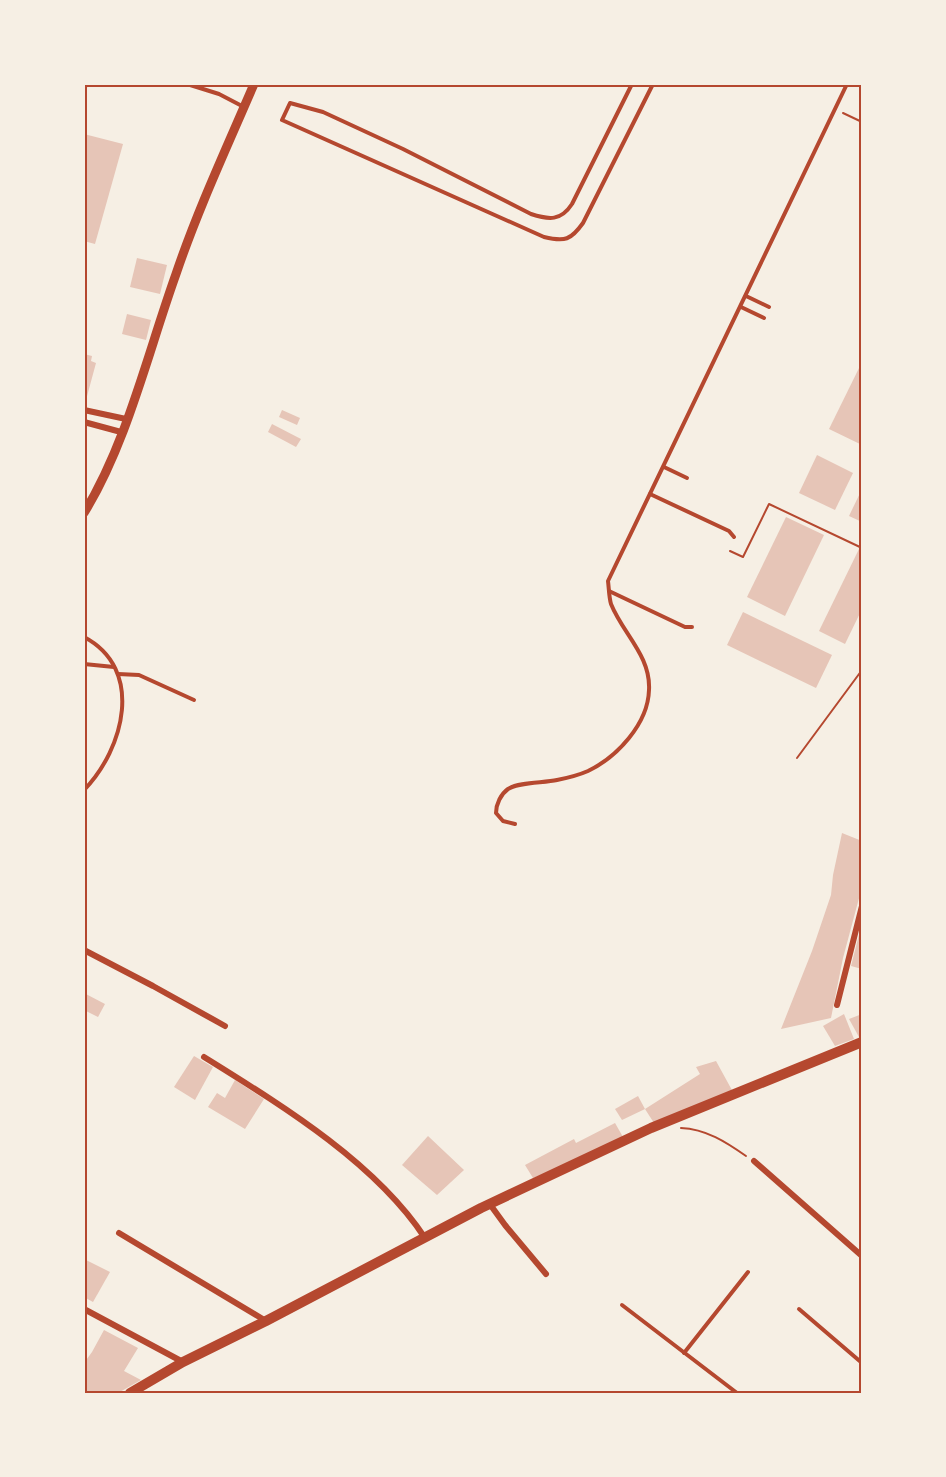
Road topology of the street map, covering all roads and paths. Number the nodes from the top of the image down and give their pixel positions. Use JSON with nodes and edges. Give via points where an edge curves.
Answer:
{"nodes":[{"id":1,"x":86,"y":84,"type":"edge"},
{"id":2,"x":187,"y":84,"type":"edge"},
{"id":3,"x":253,"y":84,"type":"edge"},
{"id":4,"x":632,"y":84,"type":"edge"},
{"id":5,"x":653,"y":84,"type":"edge"},
{"id":6,"x":847,"y":84,"type":"edge"},
{"id":7,"x":84,"y":91,"type":"edge"},
{"id":8,"x":244,"y":107,"type":"junction"},
{"id":9,"x":835,"y":109,"type":"junction"},
{"id":10,"x":862,"y":122,"type":"edge"},
{"id":11,"x":746,"y":296,"type":"junction"},
{"id":12,"x":770,"y":306,"type":"dead end"},
{"id":13,"x":741,"y":307,"type":"junction"},
{"id":14,"x":764,"y":318,"type":"dead end"},
{"id":15,"x":84,"y":410,"type":"edge"},
{"id":16,"x":126,"y":419,"type":"junction"},
{"id":17,"x":84,"y":422,"type":"edge"},
{"id":18,"x":121,"y":432,"type":"junction"},
{"id":19,"x":664,"y":466,"type":"junction"},
{"id":20,"x":687,"y":478,"type":"dead end"},
{"id":21,"x":650,"y":494,"type":"junction"},
{"id":22,"x":84,"y":513,"type":"edge"},
{"id":23,"x":734,"y":537,"type":"dead end"},
{"id":24,"x":862,"y":548,"type":"edge"},
{"id":25,"x":730,"y":551,"type":"dead end"},
{"id":26,"x":609,"y":591,"type":"junction"},
{"id":27,"x":692,"y":627,"type":"dead end"},
{"id":28,"x":84,"y":637,"type":"edge"},
{"id":29,"x":84,"y":664,"type":"edge"},
{"id":30,"x":114,"y":667,"type":"junction"},
{"id":31,"x":862,"y":670,"type":"edge"},
{"id":32,"x":118,"y":674,"type":"junction"},
{"id":33,"x":195,"y":699,"type":"dead end"},
{"id":34,"x":797,"y":758,"type":"dead end"},
{"id":35,"x":84,"y":790,"type":"edge"},
{"id":36,"x":515,"y":824,"type":"dead end"},
{"id":37,"x":862,"y":906,"type":"edge"},
{"id":38,"x":84,"y":950,"type":"edge"},
{"id":39,"x":837,"y":1005,"type":"dead end"},
{"id":40,"x":225,"y":1026,"type":"dead end"},
{"id":41,"x":862,"y":1042,"type":"edge"},
{"id":42,"x":204,"y":1057,"type":"dead end"},
{"id":43,"x":673,"y":1128,"type":"dead end"},
{"id":44,"x":754,"y":1161,"type":"joint"},
{"id":45,"x":489,"y":1203,"type":"junction"},
{"id":46,"x":119,"y":1233,"type":"dead end"},
{"id":47,"x":425,"y":1238,"type":"junction"},
{"id":48,"x":862,"y":1256,"type":"edge"},
{"id":49,"x":748,"y":1272,"type":"dead end"},
{"id":50,"x":546,"y":1274,"type":"dead end"},
{"id":51,"x":622,"y":1305,"type":"dead end"},
{"id":52,"x":84,"y":1309,"type":"edge"},
{"id":53,"x":798,"y":1309,"type":"dead end"},
{"id":54,"x":266,"y":1322,"type":"junction"},
{"id":55,"x":684,"y":1353,"type":"junction"},
{"id":56,"x":183,"y":1362,"type":"junction"},
{"id":57,"x":862,"y":1363,"type":"edge"},
{"id":58,"x":131,"y":1393,"type":"edge"},
{"id":59,"x":737,"y":1393,"type":"edge"}],
"edges":[{"from":1,"to":7,"type":"lane"},
{"from":2,"to":8,"type":"lane"},
{"from":3,"to":8,"type":"street"},
{"from":4,"to":5,"type":"lane","via":[[572,204],[563,216],[549,219],[531,214],[323,112],[290,103],[282,120],[544,237],[562,240],[574,235],[583,223]]},
{"from":6,"to":9,"type":"lane"},
{"from":8,"to":16,"type":"street","via":[[188,240]]},
{"from":9,"to":10,"type":"path"},
{"from":9,"to":11,"type":"lane"},
{"from":11,"to":12,"type":"lane"},
{"from":11,"to":13,"type":"lane"},
{"from":13,"to":14,"type":"lane"},
{"from":13,"to":19,"type":"lane"},
{"from":15,"to":16,"type":"street"},
{"from":16,"to":18,"type":"street"},
{"from":17,"to":18,"type":"street"},
{"from":18,"to":22,"type":"street"},
{"from":19,"to":20,"type":"lane"},
{"from":19,"to":21,"type":"lane"},
{"from":21,"to":23,"type":"lane","via":[[729,531]]},
{"from":21,"to":26,"type":"lane","via":[[611,571]]},
{"from":24,"to":25,"type":"path","via":[[769,504],[743,557]]},
{"from":26,"to":27,"type":"lane"},
{"from":26,"to":36,"type":"lane","via":[[611,603],[640,652],[650,678],[646,708],[617,751],[588,771],[508,789],[496,813],[503,821]]},
{"from":28,"to":30,"type":"lane","via":[[99,646]]},
{"from":29,"to":30,"type":"lane"},
{"from":30,"to":32,"type":"lane"},
{"from":31,"to":34,"type":"path"},
{"from":32,"to":33,"type":"lane","via":[[139,675]]},
{"from":32,"to":35,"type":"lane","via":[[122,718],[96,776]]},
{"from":37,"to":39,"type":"street"},
{"from":38,"to":40,"type":"street"},
{"from":41,"to":45,"type":"main road","via":[[651,1128]]},
{"from":42,"to":47,"type":"street","via":[[281,1106],[346,1155],[391,1195]]},
{"from":43,"to":44,"type":"path","via":[[711,1135]]},
{"from":44,"to":48,"type":"street"},
{"from":45,"to":47,"type":"main road"},
{"from":45,"to":50,"type":"street"},
{"from":46,"to":54,"type":"street"},
{"from":47,"to":54,"type":"main road"},
{"from":49,"to":55,"type":"lane"},
{"from":51,"to":55,"type":"lane"},
{"from":52,"to":56,"type":"street"},
{"from":53,"to":57,"type":"lane"},
{"from":54,"to":56,"type":"main road"},
{"from":55,"to":59,"type":"lane"},
{"from":56,"to":58,"type":"main road"}]}
